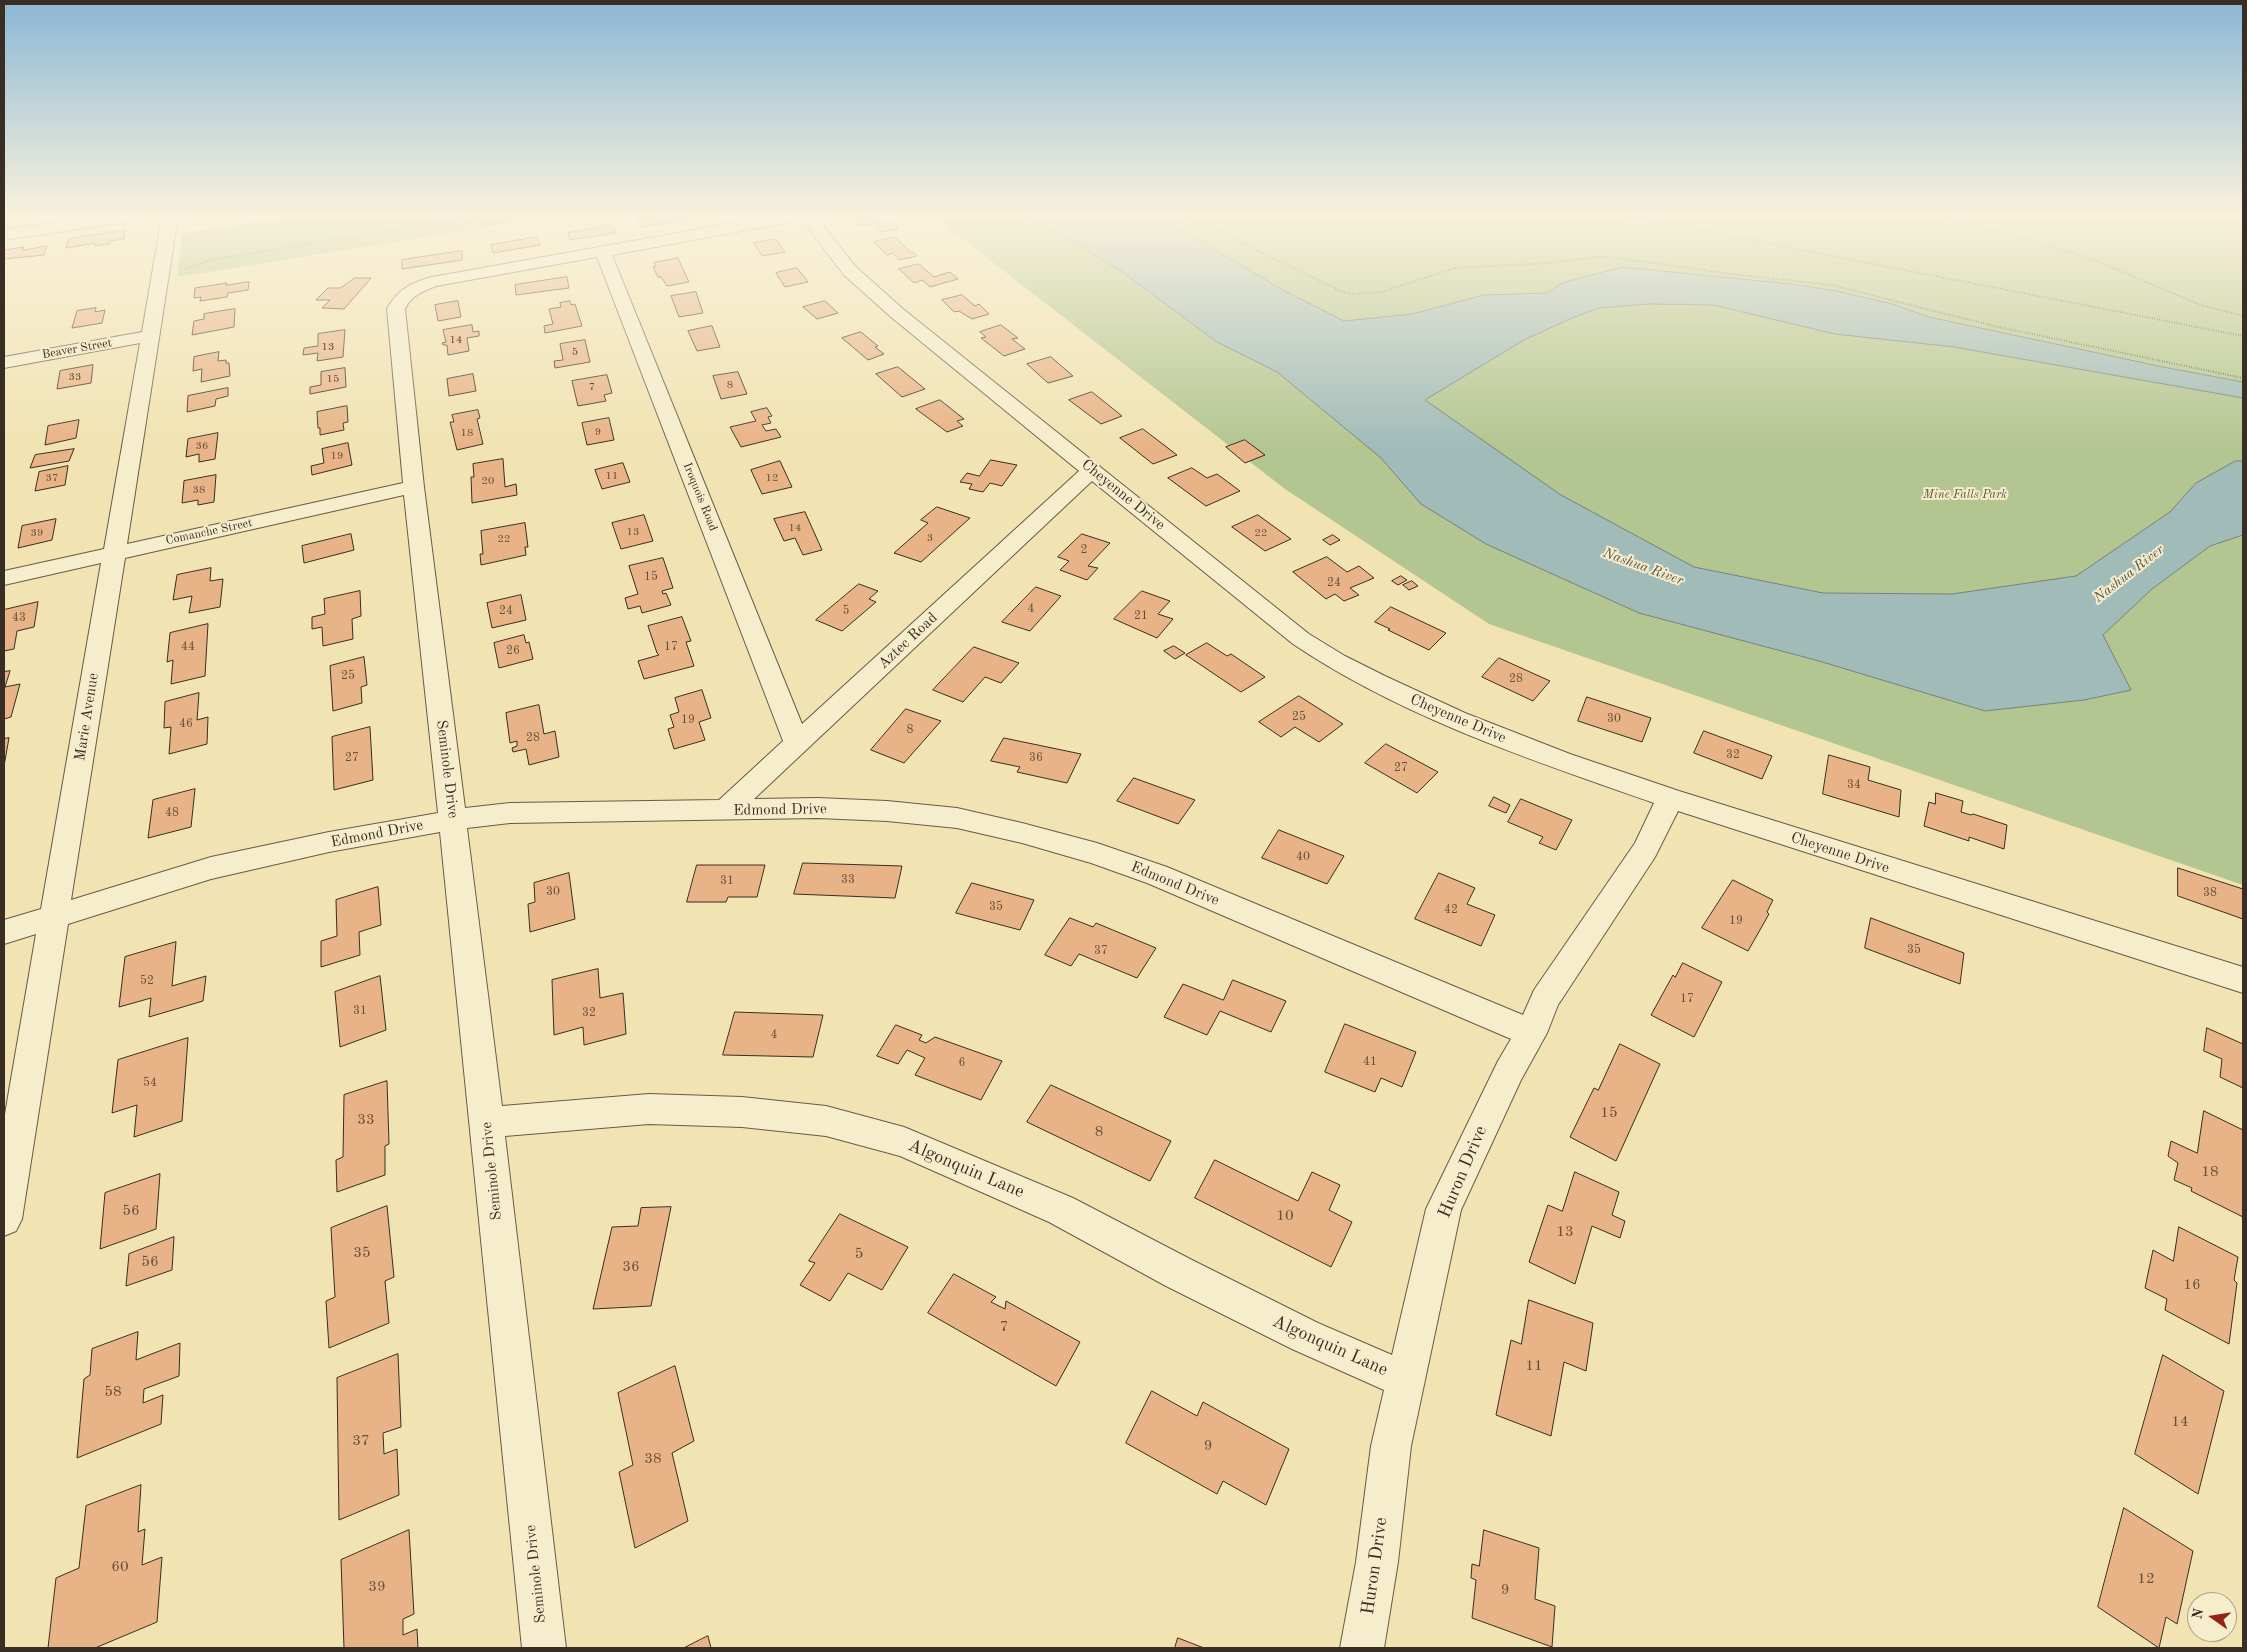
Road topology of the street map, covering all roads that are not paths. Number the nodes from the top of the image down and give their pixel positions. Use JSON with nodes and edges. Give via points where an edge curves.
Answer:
{"nodes":[{"id":1,"x":157,"y":293,"type":"edge"},
{"id":2,"x":407,"y":293,"type":"edge"},
{"id":3,"x":620,"y":293,"type":"edge"},
{"id":4,"x":873,"y":293,"type":"edge"},
{"id":5,"x":150,"y":336,"type":"junction"},
{"id":6,"x":4,"y":362,"type":"edge"},
{"id":7,"x":1092,"y":470,"type":"junction"},
{"id":8,"x":414,"y":487,"type":"junction"},
{"id":9,"x":114,"y":554,"type":"junction"},
{"id":10,"x":4,"y":578,"type":"edge"},
{"id":11,"x":797,"y":743,"type":"junction"},
{"id":12,"x":1669,"y":798,"type":"junction"},
{"id":13,"x":724,"y":811,"type":"junction"},
{"id":14,"x":453,"y":820,"type":"junction"},
{"id":15,"x":54,"y":917,"type":"junction"},
{"id":16,"x":4,"y":932,"type":"edge"},
{"id":17,"x":2243,"y":980,"type":"edge"},
{"id":18,"x":1531,"y":1033,"type":"junction"},
{"id":19,"x":487,"y":1122,"type":"junction"},
{"id":20,"x":4,"y":1219,"type":"edge"},
{"id":21,"x":1406,"y":1380,"type":"junction"},
{"id":22,"x":544,"y":1648,"type":"edge"},
{"id":23,"x":1362,"y":1648,"type":"edge"}],
"edges":[{"from":1,"to":5,"type":"street","name":"Marie Avenue"},
{"from":2,"to":8,"type":"street","name":"Seminole Drive","via":[[396,309]]},
{"from":3,"to":11,"type":"street","name":"Iroquois Road"},
{"from":4,"to":7,"type":"street","name":"Cheyenne Drive"},
{"from":5,"to":6,"type":"street","name":"Beaver Street"},
{"from":5,"to":9,"type":"street","name":"Marie Avenue"},
{"from":7,"to":11,"type":"street","name":"Aztec Road"},
{"from":7,"to":12,"type":"street","name":"Cheyenne Drive","via":[[1288,629],[1336,662],[1500,737]]},
{"from":8,"to":9,"type":"street","name":"Comanche Street"},
{"from":8,"to":14,"type":"street","name":"Seminole Drive"},
{"from":9,"to":10,"type":"street","name":"Comanche Street"},
{"from":9,"to":15,"type":"street","name":"Marie Avenue"},
{"from":11,"to":13,"type":"street","name":"Aztec Road"},
{"from":12,"to":17,"type":"street","name":"Cheyenne Drive"},
{"from":12,"to":18,"type":"street","name":"Huron Drive","via":[[1645,850],[1545,999]]},
{"from":13,"to":14,"type":"street","name":"Edmond Drive","via":[[510,814]]},
{"from":13,"to":18,"type":"street","name":"Edmond Drive","via":[[818,808],[887,811],[957,818],[1022,833],[1157,875]]},
{"from":14,"to":15,"type":"street","name":"Edmond Drive","via":[[329,842],[211,868]]},
{"from":14,"to":19,"type":"street","name":"Seminole Drive"},
{"from":15,"to":16,"type":"street","name":"Edmond Drive"},
{"from":15,"to":20,"type":"street","name":"Marie Avenue"},
{"from":18,"to":21,"type":"street","name":"Huron Drive","via":[[1509,1071],[1444,1209]]},
{"from":19,"to":21,"type":"street","name":"Algonquin Lane","via":[[649,1109],[742,1112],[826,1121],[904,1142],[1061,1210],[1305,1336]]},
{"from":19,"to":22,"type":"street","name":"Seminole Drive"},
{"from":21,"to":23,"type":"street","name":"Huron Drive","via":[[1391,1446],[1377,1562]]}]}
